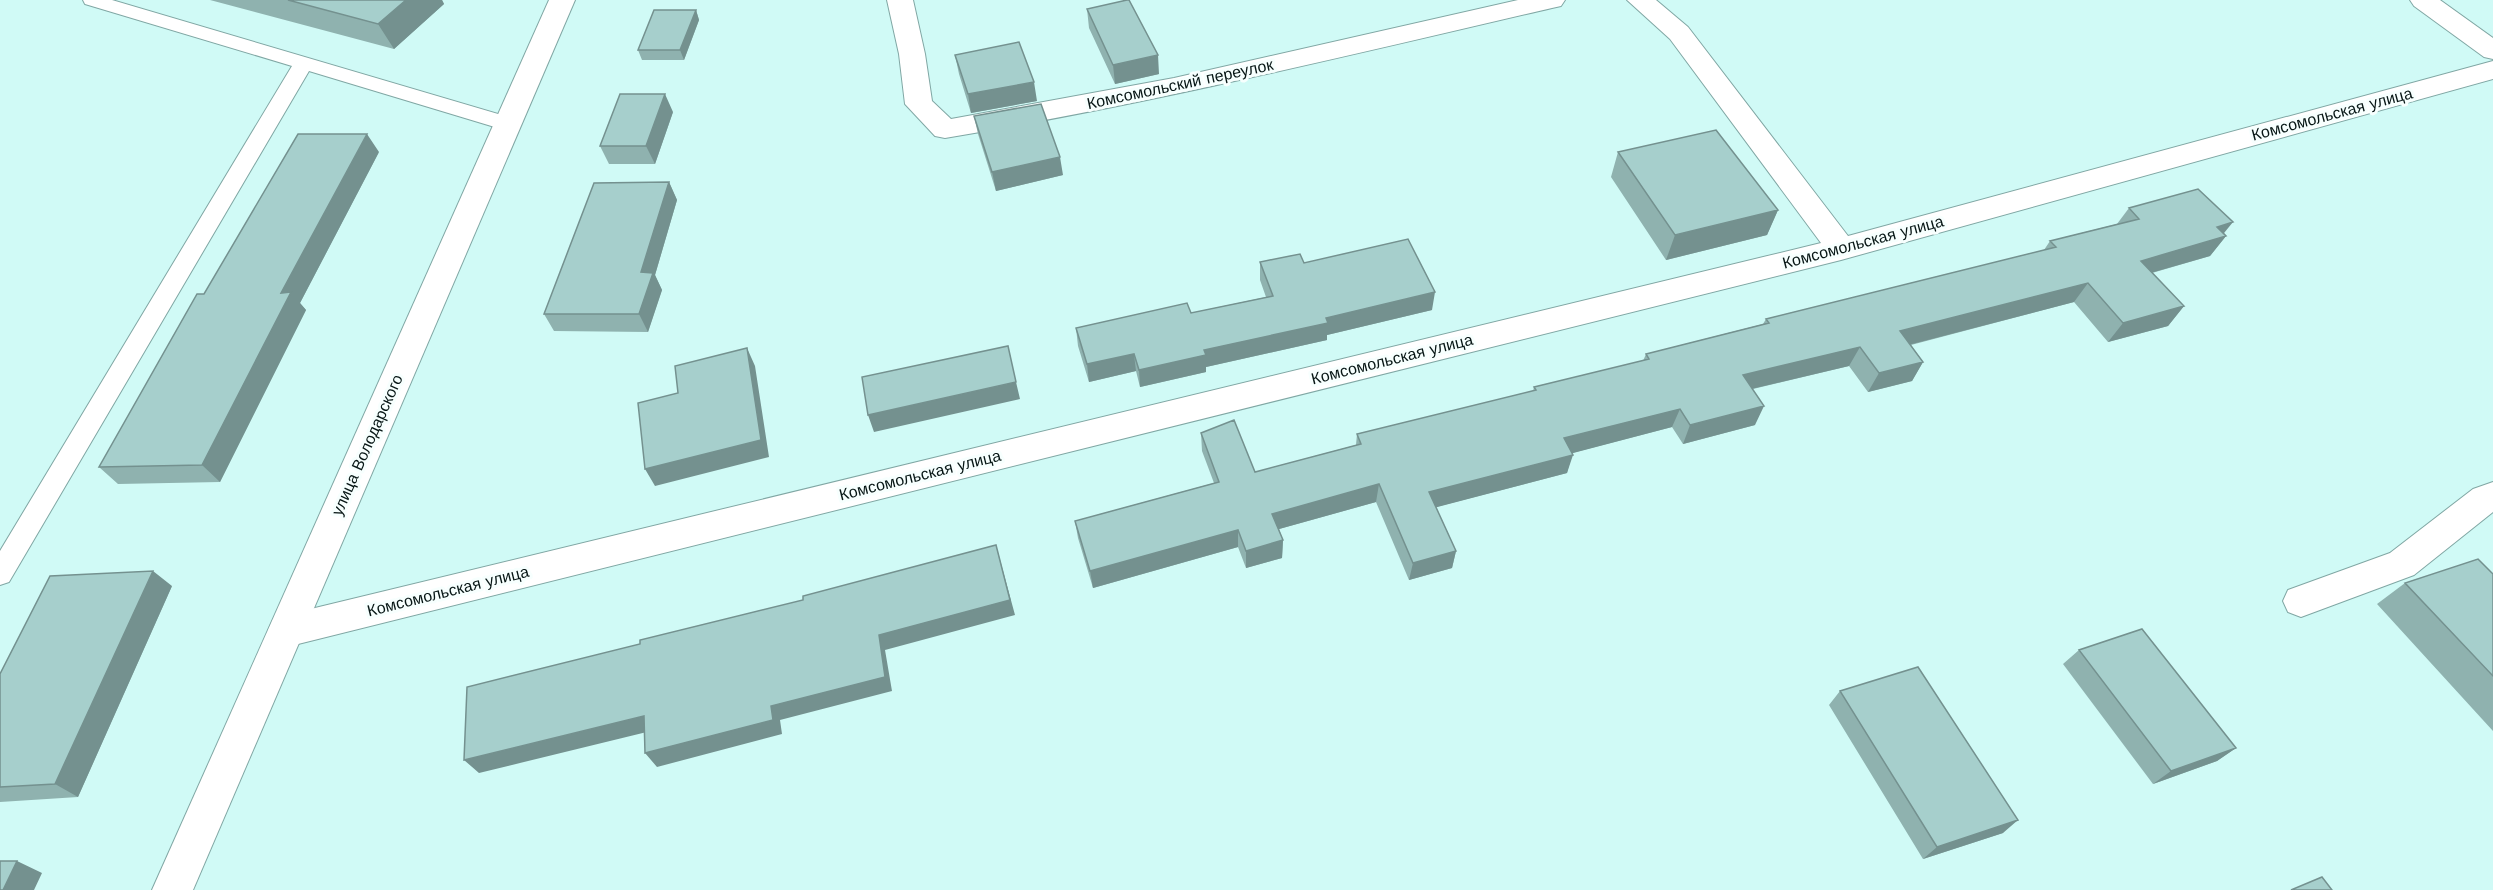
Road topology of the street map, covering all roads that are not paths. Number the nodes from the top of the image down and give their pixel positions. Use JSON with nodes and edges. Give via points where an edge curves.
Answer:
{"nodes":[{"id":1,"x":92,"y":0,"type":"edge"},
{"id":2,"x":562,"y":0,"type":"edge"},
{"id":3,"x":900,"y":0,"type":"edge"},
{"id":4,"x":1552,"y":0,"type":"edge"},
{"id":5,"x":1640,"y":0,"type":"edge"},
{"id":6,"x":2423,"y":0,"type":"edge"},
{"id":7,"x":2493,"y":51,"type":"edge"},
{"id":8,"x":303,"y":64,"type":"junction"},
{"id":9,"x":2493,"y":70,"type":"edge"},
{"id":10,"x":508,"y":124,"type":"junction"},
{"id":11,"x":1841,"y":249,"type":"junction"},
{"id":12,"x":2493,"y":496,"type":"edge"},
{"id":13,"x":0,"y":574,"type":"edge"},
{"id":14,"x":2301,"y":601,"type":"dead end"},
{"id":15,"x":286,"y":631,"type":"junction"},
{"id":16,"x":172,"y":890,"type":"edge"}],
"edges":[{"from":1,"to":8,"type":"lane"},
{"from":2,"to":10,"type":"street","name":"улица Володарского"},
{"from":3,"to":4,"type":"street","name":"Комсомольский переулок","via":[[919,104],[945,129],[1025,117],[1197,81]]},
{"from":5,"to":11,"type":"street","via":[[1679,33]]},
{"from":6,"to":7,"type":"street"},
{"from":8,"to":10,"type":"lane"},
{"from":8,"to":13,"type":"lane"},
{"from":9,"to":11,"type":"street","name":"Комсомольская улица"},
{"from":10,"to":15,"type":"street","name":"улица Володарского"},
{"from":11,"to":15,"type":"street","name":"Комсомольская улица"},
{"from":12,"to":14,"type":"street","via":[[2402,564]]},
{"from":15,"to":16,"type":"street","name":"улица Володарского"}]}
